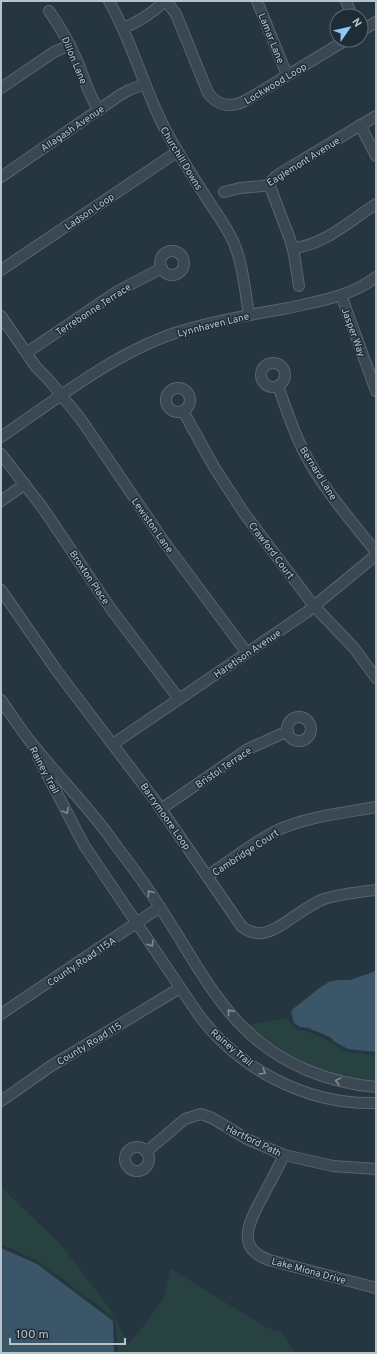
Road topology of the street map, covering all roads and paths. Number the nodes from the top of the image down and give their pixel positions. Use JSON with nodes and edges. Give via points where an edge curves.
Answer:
{"nodes":[{"id":1,"x":109,"y":1,"type":"edge"},
{"id":2,"x":165,"y":1,"type":"edge"},
{"id":3,"x":257,"y":1,"type":"edge"},
{"id":4,"x":49,"y":11,"type":"dead end"},
{"id":5,"x":123,"y":28,"type":"junction"},
{"id":6,"x":70,"y":45,"type":"junction"},
{"id":7,"x":333,"y":48,"type":"edge"},
{"id":8,"x":288,"y":75,"type":"junction"},
{"id":9,"x":145,"y":84,"type":"junction"},
{"id":10,"x":1,"y":88,"type":"edge"},
{"id":11,"x":99,"y":110,"type":"junction"},
{"id":12,"x":376,"y":116,"type":"edge"},
{"id":13,"x":360,"y":126,"type":"junction"},
{"id":14,"x":177,"y":152,"type":"junction"},
{"id":15,"x":376,"y":156,"type":"edge"},
{"id":16,"x":1,"y":177,"type":"edge"},
{"id":17,"x":268,"y":184,"type":"junction"},
{"id":18,"x":224,"y":192,"type":"dead end"},
{"id":19,"x":376,"y":204,"type":"edge"},
{"id":20,"x":293,"y":248,"type":"junction"},
{"id":21,"x":162,"y":268,"type":"dead end"},
{"id":22,"x":1,"y":270,"type":"edge"},
{"id":23,"x":376,"y":277,"type":"edge"},
{"id":24,"x":299,"y":286,"type":"dead end"},
{"id":25,"x":341,"y":296,"type":"junction"},
{"id":26,"x":249,"y":315,"type":"junction"},
{"id":27,"x":1,"y":316,"type":"edge"},
{"id":28,"x":26,"y":353,"type":"junction"},
{"id":29,"x":278,"y":386,"type":"dead end"},
{"id":30,"x":376,"y":391,"type":"edge"},
{"id":31,"x":62,"y":396,"type":"junction"},
{"id":32,"x":183,"y":411,"type":"dead end"},
{"id":33,"x":1,"y":437,"type":"edge"},
{"id":34,"x":1,"y":454,"type":"edge"},
{"id":35,"x":25,"y":484,"type":"junction"},
{"id":36,"x":1,"y":501,"type":"edge"},
{"id":37,"x":376,"y":554,"type":"edge"},
{"id":38,"x":1,"y":590,"type":"edge"},
{"id":39,"x":314,"y":606,"type":"junction"},
{"id":40,"x":247,"y":653,"type":"junction"},
{"id":41,"x":376,"y":678,"type":"edge"},
{"id":42,"x":179,"y":699,"type":"junction"},
{"id":43,"x":1,"y":700,"type":"edge"},
{"id":44,"x":288,"y":731,"type":"dead end"},
{"id":45,"x":28,"y":739,"type":"junction"},
{"id":46,"x":113,"y":744,"type":"junction"},
{"id":47,"x":376,"y":807,"type":"edge"},
{"id":48,"x":161,"y":809,"type":"junction"},
{"id":49,"x":207,"y":876,"type":"junction"},
{"id":50,"x":376,"y":890,"type":"edge"},
{"id":51,"x":160,"y":907,"type":"junction"},
{"id":52,"x":137,"y":923,"type":"junction"},
{"id":53,"x":180,"y":988,"type":"junction"},
{"id":54,"x":1,"y":1014,"type":"edge"},
{"id":55,"x":376,"y":1087,"type":"edge"},
{"id":56,"x":1,"y":1102,"type":"edge"},
{"id":57,"x":376,"y":1103,"type":"edge"},
{"id":58,"x":146,"y":1152,"type":"dead end"},
{"id":59,"x":284,"y":1156,"type":"junction"},
{"id":60,"x":376,"y":1169,"type":"edge"},
{"id":61,"x":376,"y":1288,"type":"edge"}],
"edges":[{"from":1,"to":5,"type":"street","name":"Churchill Downs"},
{"from":2,"to":5,"type":"street","via":[[138,21]]},
{"from":2,"to":8,"type":"street","name":"Lockwood Loop","via":[[176,14],[208,93],[216,102],[236,105]]},
{"from":3,"to":8,"type":"street","name":"Lamar Lane"},
{"from":4,"to":6,"type":"street","name":"Dillon Lane"},
{"from":5,"to":9,"type":"street","name":"Churchill Downs"},
{"from":6,"to":10,"type":"street","via":[[54,52]]},
{"from":6,"to":11,"type":"street","name":"Dillon Lane","via":[[92,102]]},
{"from":7,"to":8,"type":"street","name":"Lockwood Loop"},
{"from":9,"to":11,"type":"street","name":"Allagash Avenue","via":[[129,90]]},
{"from":9,"to":14,"type":"street","name":"Churchill Downs"},
{"from":11,"to":16,"type":"street","name":"Allagash Avenue"},
{"from":12,"to":13,"type":"street","name":"Eaglemont Avenue"},
{"from":13,"to":15,"type":"street"},
{"from":13,"to":17,"type":"street","name":"Eaglemont Avenue","via":[[276,176]]},
{"from":14,"to":22,"type":"street","name":"Ladson Loop"},
{"from":14,"to":26,"type":"street","name":"Churchill Downs","via":[[233,242]]},
{"from":17,"to":18,"type":"street","name":"Eaglemont Avenue"},
{"from":17,"to":20,"type":"street"},
{"from":19,"to":20,"type":"street","via":[[328,236],[311,245]]},
{"from":20,"to":24,"type":"street"},
{"from":21,"to":28,"type":"street","name":"Terrebonne Terrace","via":[[118,291]]},
{"from":23,"to":25,"type":"street","name":"Lynnhaven Lane"},
{"from":25,"to":26,"type":"street","name":"Lynnhaven Lane"},
{"from":25,"to":30,"type":"street","name":"Jasper Way"},
{"from":26,"to":31,"type":"street","name":"Lynnhaven Lane","via":[[194,327],[157,340],[120,358]]},
{"from":27,"to":28,"type":"street"},
{"from":28,"to":31,"type":"street"},
{"from":29,"to":37,"type":"street","name":"Bernard Lane","via":[[304,453],[332,496]]},
{"from":31,"to":33,"type":"street","name":"Lynnhaven Lane"},
{"from":31,"to":40,"type":"street","name":"Lewiston Lane","via":[[93,436],[165,543]]},
{"from":32,"to":39,"type":"street","name":"Crawford Court","via":[[228,490]]},
{"from":34,"to":35,"type":"street","name":"Broxton Place"},
{"from":35,"to":36,"type":"street"},
{"from":35,"to":42,"type":"street","name":"Broxton Place","via":[[111,609]]},
{"from":37,"to":39,"type":"street","name":"Haretison Avenue"},
{"from":38,"to":46,"type":"street","name":"Barrymoore Loop","via":[[57,671]]},
{"from":39,"to":40,"type":"street","name":"Haretison Avenue"},
{"from":39,"to":41,"type":"street","name":"Crawford Court","via":[[354,648]]},
{"from":40,"to":42,"type":"street","name":"Haretison Avenue"},
{"from":42,"to":46,"type":"street","name":"Haretison Avenue"},
{"from":43,"to":45,"type":"street"},
{"from":44,"to":48,"type":"street","name":"Bristol Terrace","via":[[248,749]]},
{"from":51,"to":45,"type":"street","name":"Rainey Trail","one_way":true,"via":[[105,831]]},
{"from":45,"to":52,"type":"street","name":"Rainey Trail","one_way":true,"via":[[84,845]]},
{"from":46,"to":48,"type":"street","name":"Barrymoore Loop"},
{"from":47,"to":49,"type":"street","name":"Cambridge Court","via":[[314,818],[279,830]]},
{"from":48,"to":49,"type":"street","name":"Barrymoore Loop"},
{"from":49,"to":50,"type":"street","name":"Barrymoore Loop","via":[[238,921],[248,931],[262,934],[325,898]]},
{"from":51,"to":52,"type":"street","name":"County Road 115A"},
{"from":55,"to":51,"type":"street","name":"Rainey Trail","one_way":true,"via":[[340,1082],[314,1074],[286,1060],[259,1041],[236,1020],[224,1004]]},
{"from":52,"to":53,"type":"street","name":"Rainey Trail","one_way":true},
{"from":52,"to":54,"type":"street","name":"County Road 115A"},
{"from":53,"to":56,"type":"street","name":"County Road 115","via":[[51,1066]]},
{"from":53,"to":57,"type":"street","name":"Rainey Trail","one_way":true,"via":[[213,1033],[262,1072],[294,1088],[324,1098]]},
{"from":58,"to":59,"type":"street","name":"Hartford Path","via":[[185,1119],[201,1114]]},
{"from":59,"to":60,"type":"street","name":"Hartford Path","via":[[333,1166]]},
{"from":59,"to":61,"type":"street","name":"Lake Miona Drive","via":[[250,1220],[247,1234],[251,1248],[268,1260]]}]}
